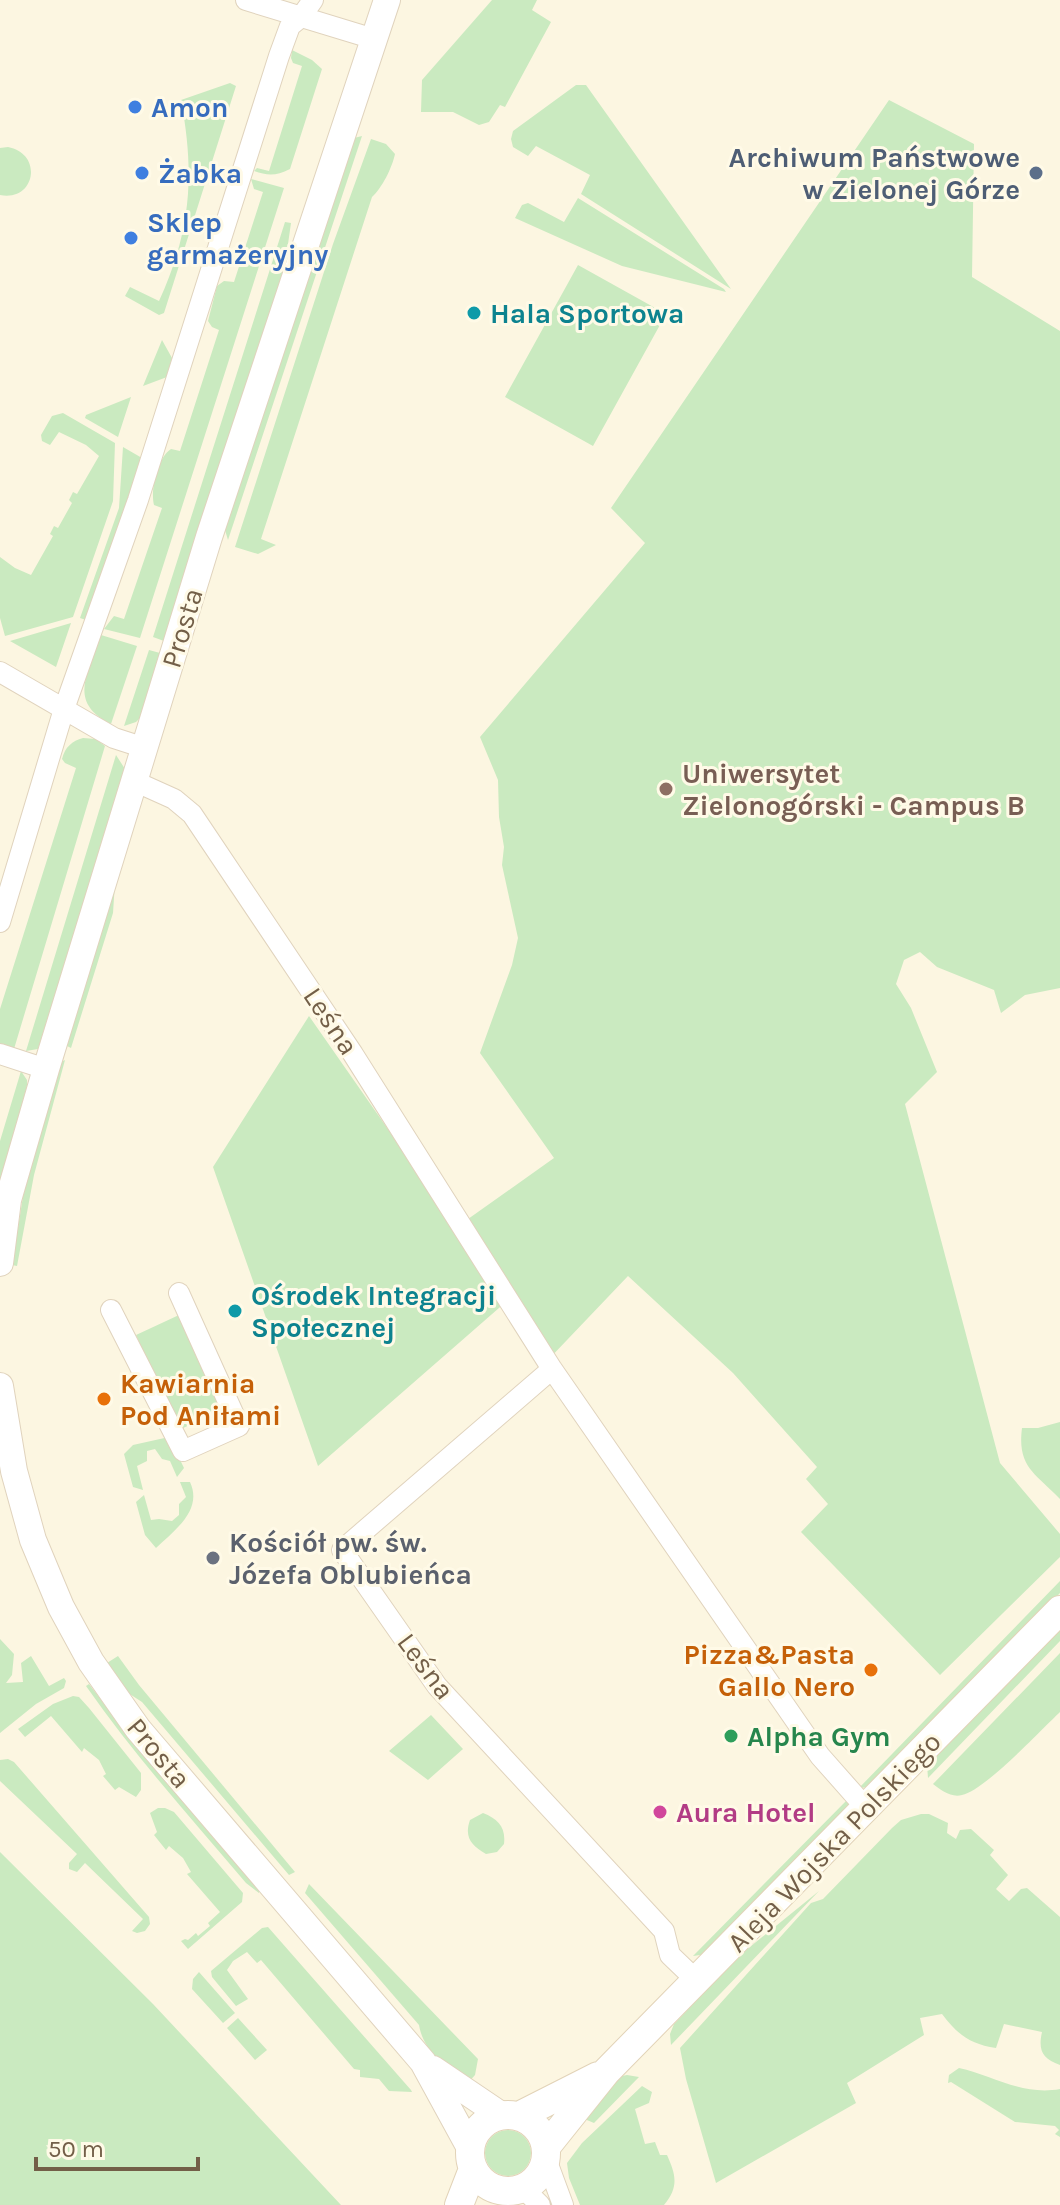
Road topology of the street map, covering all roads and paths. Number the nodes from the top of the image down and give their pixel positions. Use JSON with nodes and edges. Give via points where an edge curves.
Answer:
{"nodes":[{"id":1,"x":246,"y":0,"type":"edge"},
{"id":2,"x":387,"y":0,"type":"edge"},
{"id":3,"x":307,"y":9,"type":"edge"},
{"id":4,"x":374,"y":39,"type":"junction"},
{"id":5,"x":0,"y":672,"type":"edge"},
{"id":6,"x":64,"y":709,"type":"junction"},
{"id":7,"x":145,"y":748,"type":"junction"},
{"id":8,"x":134,"y":781,"type":"junction"},
{"id":9,"x":0,"y":922,"type":"edge"},
{"id":10,"x":0,"y":1054,"type":"edge"},
{"id":11,"x":46,"y":1069,"type":"junction"},
{"id":12,"x":0,"y":1263,"type":"edge"},
{"id":13,"x":179,"y":1293,"type":"dead end"},
{"id":14,"x":111,"y":1310,"type":"dead end"},
{"id":15,"x":552,"y":1369,"type":"junction"},
{"id":16,"x":0,"y":1386,"type":"edge"},
{"id":17,"x":1060,"y":1610,"type":"edge"},
{"id":18,"x":866,"y":1808,"type":"junction"},
{"id":19,"x":697,"y":1981,"type":"junction"},
{"id":20,"x":423,"y":2062,"type":"junction"},
{"id":21,"x":606,"y":2072,"type":"junction"},
{"id":22,"x":510,"y":2115,"type":"junction"},
{"id":23,"x":546,"y":2153,"type":"junction"},
{"id":24,"x":471,"y":2158,"type":"junction"},
{"id":25,"x":514,"y":2197,"type":"edge"},
{"id":26,"x":459,"y":2205,"type":"edge"},
{"id":27,"x":563,"y":2205,"type":"edge"}],
"edges":[{"from":1,"to":3,"type":"street"},
{"from":2,"to":4,"type":"street","name":"Prosta"},
{"from":3,"to":4,"type":"street"},
{"from":3,"to":6,"type":"street","via":[[290,26],[279,56],[138,500]]},
{"from":4,"to":7,"type":"street","name":"Prosta"},
{"from":5,"to":6,"type":"street"},
{"from":6,"to":7,"type":"street","via":[[114,738]]},
{"from":6,"to":9,"type":"street"},
{"from":7,"to":8,"type":"street","name":"Prosta"},
{"from":8,"to":11,"type":"street","name":"Prosta"},
{"from":8,"to":15,"type":"street","name":"Leśna","via":[[174,799],[192,814],[353,1054]]},
{"from":10,"to":11,"type":"street"},
{"from":11,"to":12,"type":"street","name":"Prosta","via":[[8,1200]]},
{"from":13,"to":14,"type":"street","via":[[239,1426],[183,1451]]},
{"from":15,"to":18,"type":"street","name":"Leśna","via":[[820,1756]]},
{"from":15,"to":19,"type":"street","name":"Leśna","via":[[342,1550],[437,1686],[664,1931],[670,1955]]},
{"from":16,"to":20,"type":"street","name":"Prosta","via":[[14,1471],[33,1540],[91,1662],[138,1729]]},
{"from":17,"to":18,"type":"main road","name":"Aleja Wojska Polskiego"},
{"from":18,"to":19,"type":"main road","name":"Aleja Wojska Polskiego"},
{"from":19,"to":21,"type":"main road","name":"Aleja Wojska Polskiego"},
{"from":20,"to":22,"type":"street","name":"Prosta"},
{"from":20,"to":24,"type":"street","name":"Prosta"},
{"from":21,"to":22,"type":"main road","name":"Aleja Wojska Polskiego"},
{"from":21,"to":23,"type":"main road","name":"Aleja Wojska Polskiego"},
{"from":22,"to":23,"type":"main road","via":[[537,2128]]},
{"from":22,"to":24,"type":"main road","via":[[482,2126]]},
{"from":23,"to":25,"type":"main road","via":[[538,2176]]},
{"from":23,"to":27,"type":"street"},
{"from":24,"to":25,"type":"main road","via":[[487,2185]]},
{"from":24,"to":26,"type":"main road"}]}
